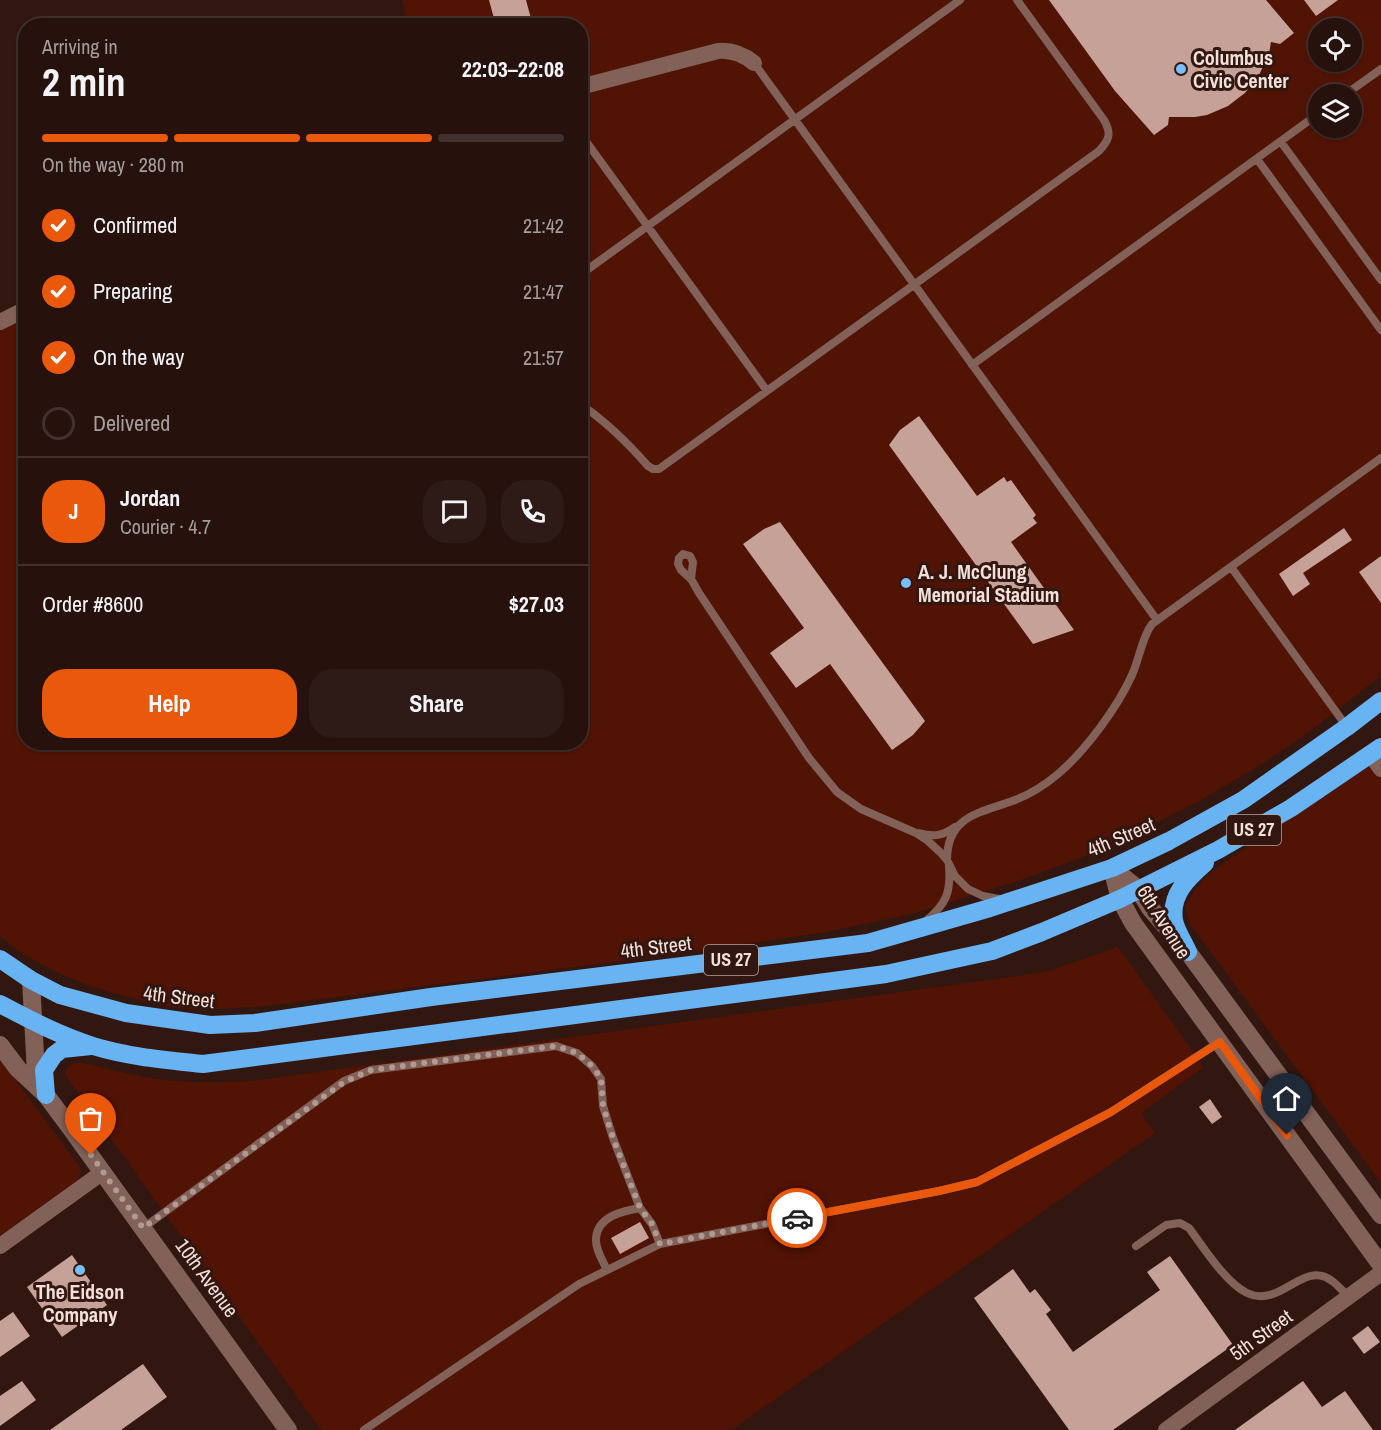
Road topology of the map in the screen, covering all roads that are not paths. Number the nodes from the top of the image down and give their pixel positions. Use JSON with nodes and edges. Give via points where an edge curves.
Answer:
{"nodes":[{"id":1,"x":960,"y":0,"type":"edge"},
{"id":2,"x":1017,"y":0,"type":"edge"},
{"id":3,"x":754,"y":63,"type":"joint"},
{"id":4,"x":1381,"y":69,"type":"edge"},
{"id":5,"x":1360,"y":84,"type":"edge"},
{"id":6,"x":588,"y":85,"type":"edge"},
{"id":7,"x":795,"y":120,"type":"junction"},
{"id":8,"x":1308,"y":122,"type":"edge"},
{"id":9,"x":1281,"y":142,"type":"junction"},
{"id":10,"x":588,"y":144,"type":"edge"},
{"id":11,"x":1257,"y":159,"type":"junction"},
{"id":12,"x":648,"y":226,"type":"junction"},
{"id":13,"x":588,"y":269,"type":"edge"},
{"id":14,"x":1381,"y":280,"type":"edge"},
{"id":15,"x":914,"y":284,"type":"junction"},
{"id":16,"x":18,"y":313,"type":"edge"},
{"id":17,"x":0,"y":322,"type":"edge"},
{"id":18,"x":1381,"y":330,"type":"edge"},
{"id":19,"x":972,"y":365,"type":"junction"},
{"id":20,"x":767,"y":391,"type":"junction"},
{"id":21,"x":588,"y":409,"type":"edge"},
{"id":22,"x":1381,"y":458,"type":"edge"},
{"id":23,"x":1231,"y":567,"type":"junction"},
{"id":24,"x":691,"y":579,"type":"dead end"},
{"id":25,"x":1157,"y":620,"type":"junction"},
{"id":26,"x":1381,"y":701,"type":"edge"},
{"id":27,"x":1347,"y":728,"type":"junction"},
{"id":28,"x":1378,"y":757,"type":"edge"},
{"id":29,"x":958,"y":825,"type":"junction"},
{"id":30,"x":916,"y":833,"type":"junction"},
{"id":31,"x":1218,"y":850,"type":"junction"},
{"id":32,"x":948,"y":864,"type":"junction"},
{"id":33,"x":1112,"y":868,"type":"junction"},
{"id":34,"x":1138,"y":889,"type":"junction"},
{"id":35,"x":1119,"y":899,"type":"junction"},
{"id":36,"x":1012,"y":901,"type":"junction"},
{"id":37,"x":915,"y":929,"type":"junction"},
{"id":38,"x":1188,"y":952,"type":"junction"},
{"id":39,"x":0,"y":959,"type":"edge"},
{"id":40,"x":31,"y":980,"type":"junction"},
{"id":41,"x":0,"y":1004,"type":"edge"},
{"id":42,"x":33,"y":1021,"type":"junction"},
{"id":43,"x":1220,"y":1042,"type":"junction"},
{"id":44,"x":0,"y":1045,"type":"edge"},
{"id":45,"x":93,"y":1046,"type":"junction"},
{"id":46,"x":46,"y":1095,"type":"junction"},
{"id":47,"x":103,"y":1172,"type":"junction"},
{"id":48,"x":640,"y":1208,"type":"junction"},
{"id":49,"x":1381,"y":1215,"type":"edge"},
{"id":50,"x":143,"y":1228,"type":"junction"},
{"id":51,"x":660,"y":1244,"type":"junction"},
{"id":52,"x":0,"y":1246,"type":"edge"},
{"id":53,"x":1136,"y":1246,"type":"dead end"},
{"id":54,"x":1381,"y":1265,"type":"edge"},
{"id":55,"x":607,"y":1270,"type":"junction"},
{"id":56,"x":1381,"y":1273,"type":"edge"},
{"id":57,"x":1349,"y":1297,"type":"junction"},
{"id":58,"x":288,"y":1430,"type":"edge"},
{"id":59,"x":364,"y":1430,"type":"edge"},
{"id":60,"x":1166,"y":1430,"type":"edge"}],
"edges":[{"from":1,"to":7,"type":"lane"},
{"from":2,"to":15,"type":"lane","via":[[1104,120],[1109,136],[1099,151]]},
{"from":3,"to":6,"type":"street","via":[[738,53],[718,51]]},
{"from":3,"to":7,"type":"lane"},
{"from":4,"to":5,"type":"lane"},
{"from":7,"to":12,"type":"lane"},
{"from":7,"to":15,"type":"lane"},
{"from":8,"to":9,"type":"lane"},
{"from":9,"to":11,"type":"lane"},
{"from":9,"to":14,"type":"lane"},
{"from":10,"to":12,"type":"lane"},
{"from":11,"to":18,"type":"lane"},
{"from":11,"to":19,"type":"lane"},
{"from":12,"to":13,"type":"lane"},
{"from":12,"to":20,"type":"lane"},
{"from":15,"to":19,"type":"lane"},
{"from":15,"to":20,"type":"lane"},
{"from":16,"to":17,"type":"street"},
{"from":19,"to":25,"type":"lane"},
{"from":20,"to":21,"type":"lane","via":[[656,469],[648,466],[621,435]]},
{"from":22,"to":23,"type":"lane"},
{"from":23,"to":25,"type":"lane"},
{"from":23,"to":27,"type":"lane"},
{"from":24,"to":30,"type":"lane","via":[[830,785],[861,809]]},
{"from":25,"to":29,"type":"lane","via":[[1147,631],[1123,693],[1073,760],[1036,789]]},
{"from":26,"to":27,"type":"highway","name":"4th Street","number":"US 27"},
{"from":27,"to":33,"type":"highway","name":"4th Street","number":"US 27","via":[[1243,800]]},
{"from":28,"to":31,"type":"highway","number":"US 27"},
{"from":29,"to":30,"type":"lane","via":[[939,835]]},
{"from":29,"to":32,"type":"lane","via":[[948,844]]},
{"from":30,"to":32,"type":"lane","via":[[935,846]]},
{"from":31,"to":34,"type":"highway","number":"US 27"},
{"from":31,"to":38,"type":"highway","via":[[1184,882],[1175,901],[1174,921]]},
{"from":32,"to":36,"type":"lane","via":[[974,892]]},
{"from":32,"to":37,"type":"lane","via":[[950,885],[945,901]]},
{"from":33,"to":34,"type":"main road","name":"6th Avenue"},
{"from":33,"to":35,"type":"main road","name":"6th Avenue"},
{"from":33,"to":36,"type":"highway","name":"4th Street","number":"US 27"},
{"from":34,"to":35,"type":"highway","number":"US 27"},
{"from":34,"to":38,"type":"main road","name":"6th Avenue"},
{"from":35,"to":43,"type":"main road","name":"6th Avenue"},
{"from":35,"to":45,"type":"highway","number":"US 27","via":[[992,951],[875,976],[204,1064],[138,1057]]},
{"from":36,"to":37,"type":"highway","name":"4th Street","number":"US 27"},
{"from":37,"to":40,"type":"highway","name":"4th Street","number":"US 27","via":[[868,943],[255,1023],[210,1025],[126,1013],[60,995]]},
{"from":38,"to":49,"type":"main road","name":"6th Avenue"},
{"from":39,"to":40,"type":"highway","name":"4th Street","number":"US 27"},
{"from":40,"to":42,"type":"main road","name":"10th Avenue"},
{"from":41,"to":42,"type":"highway","number":"US 27"},
{"from":42,"to":45,"type":"highway","number":"US 27"},
{"from":42,"to":46,"type":"main road","name":"10th Avenue","via":[[36,1074]]},
{"from":43,"to":51,"type":"lane","via":[[1111,1112],[977,1182]]},
{"from":43,"to":54,"type":"main road","name":"6th Avenue"},
{"from":44,"to":46,"type":"main road","name":"10th Avenue","via":[[18,1069]]},
{"from":45,"to":46,"type":"highway","via":[[62,1049],[54,1056],[44,1070]]},
{"from":46,"to":47,"type":"main road","name":"10th Avenue"},
{"from":47,"to":50,"type":"main road","name":"10th Avenue"},
{"from":47,"to":52,"type":"street"},
{"from":48,"to":50,"type":"lane","via":[[606,1116],[601,1078],[577,1053],[556,1046],[371,1070],[344,1082]]},
{"from":48,"to":51,"type":"lane"},
{"from":48,"to":55,"type":"lane","via":[[620,1211],[602,1222],[596,1237]]},
{"from":50,"to":58,"type":"main road","name":"10th Avenue"},
{"from":51,"to":55,"type":"lane"},
{"from":53,"to":57,"type":"lane","via":[[1166,1225],[1180,1223],[1189,1228],[1233,1284],[1247,1293],[1268,1296],[1308,1275],[1322,1275]]},
{"from":55,"to":59,"type":"lane","via":[[579,1284]]},
{"from":56,"to":57,"type":"street","name":"5th Street"},
{"from":57,"to":60,"type":"street","name":"5th Street"}]}
